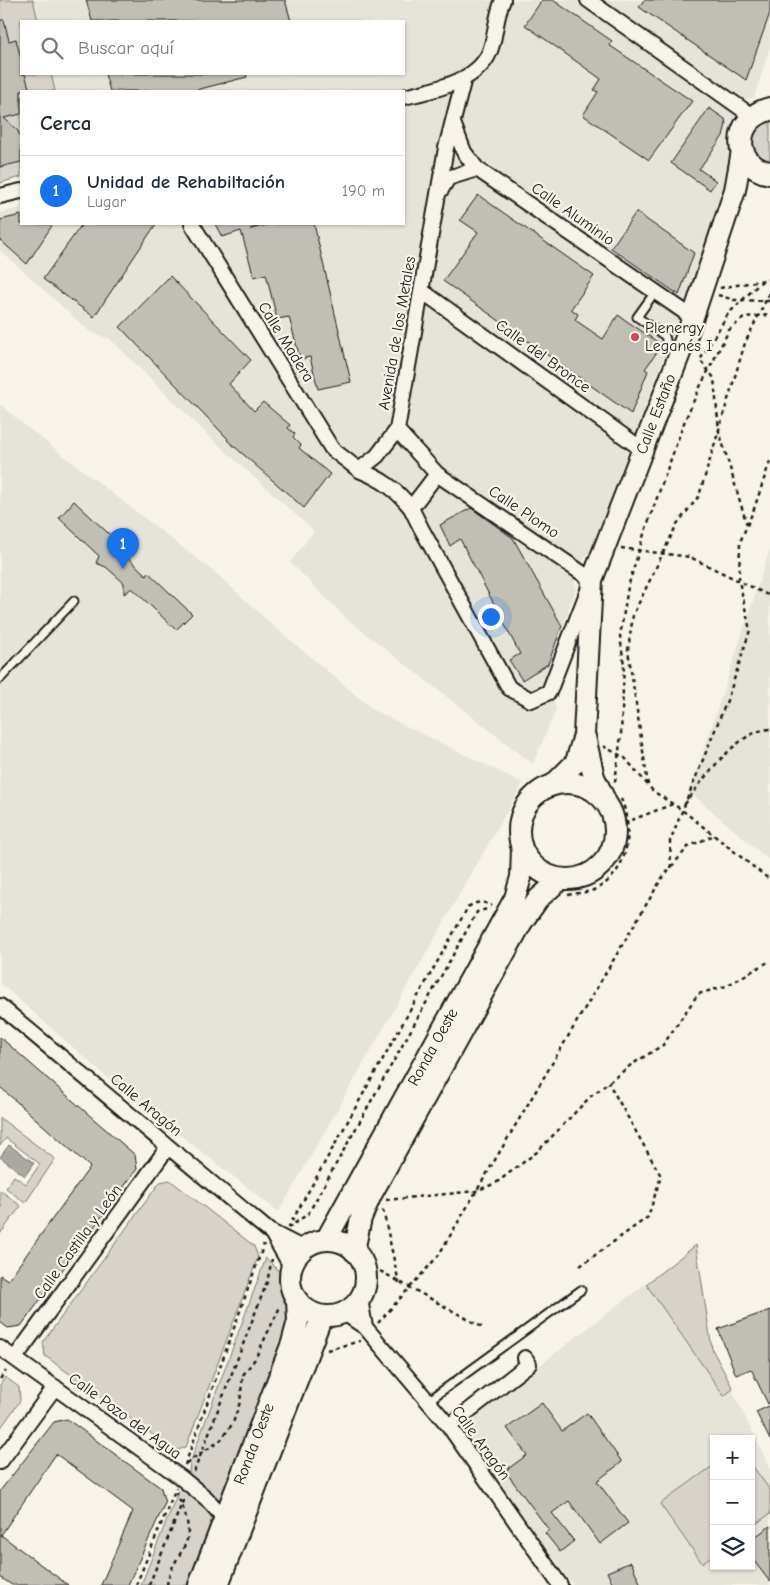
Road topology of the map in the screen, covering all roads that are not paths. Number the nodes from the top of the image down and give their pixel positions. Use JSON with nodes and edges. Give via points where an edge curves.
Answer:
{"nodes":[{"id":1,"x":495,"y":0,"type":"edge"},
{"id":2,"x":503,"y":0,"type":"edge"},
{"id":3,"x":588,"y":0,"type":"edge"},
{"id":4,"x":498,"y":15,"type":"junction"},
{"id":5,"x":464,"y":78,"type":"junction"},
{"id":6,"x":405,"y":97,"type":"edge"},
{"id":7,"x":765,"y":110,"type":"edge"},
{"id":8,"x":453,"y":123,"type":"junction"},
{"id":9,"x":742,"y":151,"type":"junction"},
{"id":10,"x":477,"y":169,"type":"junction"},
{"id":11,"x":767,"y":173,"type":"edge"},
{"id":12,"x":735,"y":190,"type":"junction"},
{"id":13,"x":20,"y":191,"type":"edge"},
{"id":14,"x":439,"y":193,"type":"junction"},
{"id":15,"x":0,"y":196,"type":"edge"},
{"id":16,"x":193,"y":225,"type":"edge"},
{"id":17,"x":422,"y":291,"type":"junction"},
{"id":18,"x":655,"y":292,"type":"junction"},
{"id":19,"x":692,"y":318,"type":"junction"},
{"id":20,"x":681,"y":351,"type":"junction"},
{"id":21,"x":397,"y":430,"type":"junction"},
{"id":22,"x":643,"y":450,"type":"junction"},
{"id":23,"x":359,"y":470,"type":"junction"},
{"id":24,"x":436,"y":474,"type":"junction"},
{"id":25,"x":411,"y":508,"type":"junction"},
{"id":26,"x":592,"y":580,"type":"junction"},
{"id":27,"x":74,"y":601,"type":"dead end"},
{"id":28,"x":0,"y":679,"type":"edge"},
{"id":29,"x":584,"y":736,"type":"junction"},
{"id":30,"x":553,"y":785,"type":"junction"},
{"id":31,"x":614,"y":800,"type":"junction"},
{"id":32,"x":522,"y":848,"type":"junction"},
{"id":33,"x":563,"y":888,"type":"junction"},
{"id":34,"x":0,"y":1006,"type":"edge"},
{"id":35,"x":168,"y":1147,"type":"junction"},
{"id":36,"x":283,"y":1237,"type":"junction"},
{"id":37,"x":326,"y":1240,"type":"junction"},
{"id":38,"x":304,"y":1249,"type":"junction"},
{"id":39,"x":354,"y":1251,"type":"junction"},
{"id":40,"x":292,"y":1268,"type":"junction"},
{"id":41,"x":581,"y":1290,"type":"dead end"},
{"id":42,"x":360,"y":1299,"type":"junction"},
{"id":43,"x":289,"y":1302,"type":"junction"},
{"id":44,"x":344,"y":1313,"type":"junction"},
{"id":45,"x":322,"y":1316,"type":"junction"},
{"id":46,"x":371,"y":1330,"type":"junction"},
{"id":47,"x":0,"y":1348,"type":"edge"},
{"id":48,"x":15,"y":1358,"type":"junction"},
{"id":49,"x":525,"y":1358,"type":"dead end"},
{"id":50,"x":55,"y":1387,"type":"junction"},
{"id":51,"x":428,"y":1401,"type":"junction"},
{"id":52,"x":448,"y":1426,"type":"junction"},
{"id":53,"x":0,"y":1462,"type":"edge"},
{"id":54,"x":226,"y":1519,"type":"junction"},
{"id":55,"x":199,"y":1585,"type":"edge"},
{"id":56,"x":218,"y":1585,"type":"edge"},
{"id":57,"x":560,"y":1585,"type":"edge"}],
"edges":[{"from":1,"to":4,"type":"street"},
{"from":2,"to":4,"type":"street"},
{"from":3,"to":7,"type":"street"},
{"from":4,"to":5,"type":"street","via":[[490,51],[480,66]]},
{"from":5,"to":6,"type":"street"},
{"from":5,"to":8,"type":"street","name":"Avenida de los Metales"},
{"from":7,"to":9,"type":"main road","via":[[743,129]]},
{"from":8,"to":10,"type":"street","name":"Calle Aluminio","via":[[464,152]]},
{"from":8,"to":14,"type":"street","name":"Avenida de los Metales"},
{"from":9,"to":11,"type":"main road","via":[[748,161]]},
{"from":9,"to":12,"type":"main road","name":"Calle Estaño"},
{"from":10,"to":14,"type":"street","via":[[448,178]]},
{"from":10,"to":18,"type":"street","name":"Calle Aluminio"},
{"from":11,"to":12,"type":"main road"},
{"from":12,"to":19,"type":"main road","name":"Calle Estaño"},
{"from":13,"to":15,"type":"street"},
{"from":14,"to":17,"type":"street","name":"Avenida de los Metales"},
{"from":16,"to":23,"type":"street","name":"Calle Madera","via":[[332,448]]},
{"from":17,"to":21,"type":"street","name":"Avenida de los Metales"},
{"from":17,"to":22,"type":"street","name":"Calle del Bronce"},
{"from":18,"to":19,"type":"street","name":"Calle Aluminio"},
{"from":18,"to":20,"type":"lane","via":[[637,317],[665,336],[667,344]]},
{"from":19,"to":20,"type":"main road","name":"Calle Estaño"},
{"from":20,"to":22,"type":"main road","name":"Calle Estaño"},
{"from":21,"to":23,"type":"street","via":[[377,456]]},
{"from":21,"to":24,"type":"street","name":"Avenida de los Metales"},
{"from":22,"to":26,"type":"main road","name":"Calle Estaño"},
{"from":23,"to":25,"type":"street","name":"Calle Madera","via":[[385,481]]},
{"from":24,"to":25,"type":"street"},
{"from":24,"to":26,"type":"street","name":"Calle Plomo"},
{"from":25,"to":26,"type":"street","name":"Calle Estaño","via":[[509,688],[531,700],[549,692]]},
{"from":26,"to":29,"type":"main road","name":"Calle Estaño"},
{"from":27,"to":28,"type":"lane"},
{"from":29,"to":30,"type":"main road","name":"Calle Estaño","via":[[576,762]]},
{"from":29,"to":31,"type":"main road","name":"Calle Estaño","via":[[594,777]]},
{"from":30,"to":31,"type":"main road","via":[[585,786]]},
{"from":30,"to":32,"type":"main road","via":[[533,798],[521,817]]},
{"from":31,"to":33,"type":"main road","via":[[615,837],[607,858],[590,873]]},
{"from":32,"to":33,"type":"main road","via":[[537,869]]},
{"from":32,"to":37,"type":"main road","name":"Ronda Oeste","via":[[521,877],[515,898]]},
{"from":33,"to":39,"type":"main road","name":"Ronda Oeste","via":[[539,898],[524,918],[369,1199]]},
{"from":34,"to":35,"type":"street","name":"Calle Aragón"},
{"from":35,"to":36,"type":"street","name":"Calle Aragón","via":[[269,1231]]},
{"from":35,"to":48,"type":"street","name":"Calle Castilla y León"},
{"from":36,"to":38,"type":"street","name":"Calle Aragón"},
{"from":36,"to":40,"type":"street"},
{"from":37,"to":38,"type":"main road"},
{"from":37,"to":39,"type":"main road","via":[[346,1245]]},
{"from":38,"to":40,"type":"main road"},
{"from":39,"to":42,"type":"main road","via":[[366,1274]]},
{"from":40,"to":43,"type":"main road"},
{"from":41,"to":51,"type":"lane"},
{"from":42,"to":44,"type":"main road"},
{"from":42,"to":46,"type":"street"},
{"from":43,"to":45,"type":"main road"},
{"from":43,"to":54,"type":"main road","name":"Ronda Oeste","via":[[298,1321],[292,1343]]},
{"from":44,"to":45,"type":"main road"},
{"from":44,"to":46,"type":"street","name":"Calle Aragón"},
{"from":45,"to":56,"type":"main road","name":"Ronda Oeste"},
{"from":46,"to":51,"type":"street","name":"Calle Aragón"},
{"from":47,"to":48,"type":"street","name":"Calle Pozo del Agua"},
{"from":48,"to":50,"type":"street","name":"Calle Pozo del Agua"},
{"from":49,"to":52,"type":"street","via":[[529,1364]]},
{"from":50,"to":53,"type":"street"},
{"from":50,"to":54,"type":"street","name":"Calle Pozo del Agua","via":[[181,1484],[206,1498]]},
{"from":51,"to":52,"type":"street","name":"Calle Aragón"},
{"from":52,"to":57,"type":"street","name":"Calle Aragón"},
{"from":54,"to":55,"type":"main road","name":"Ronda Oeste"}]}
